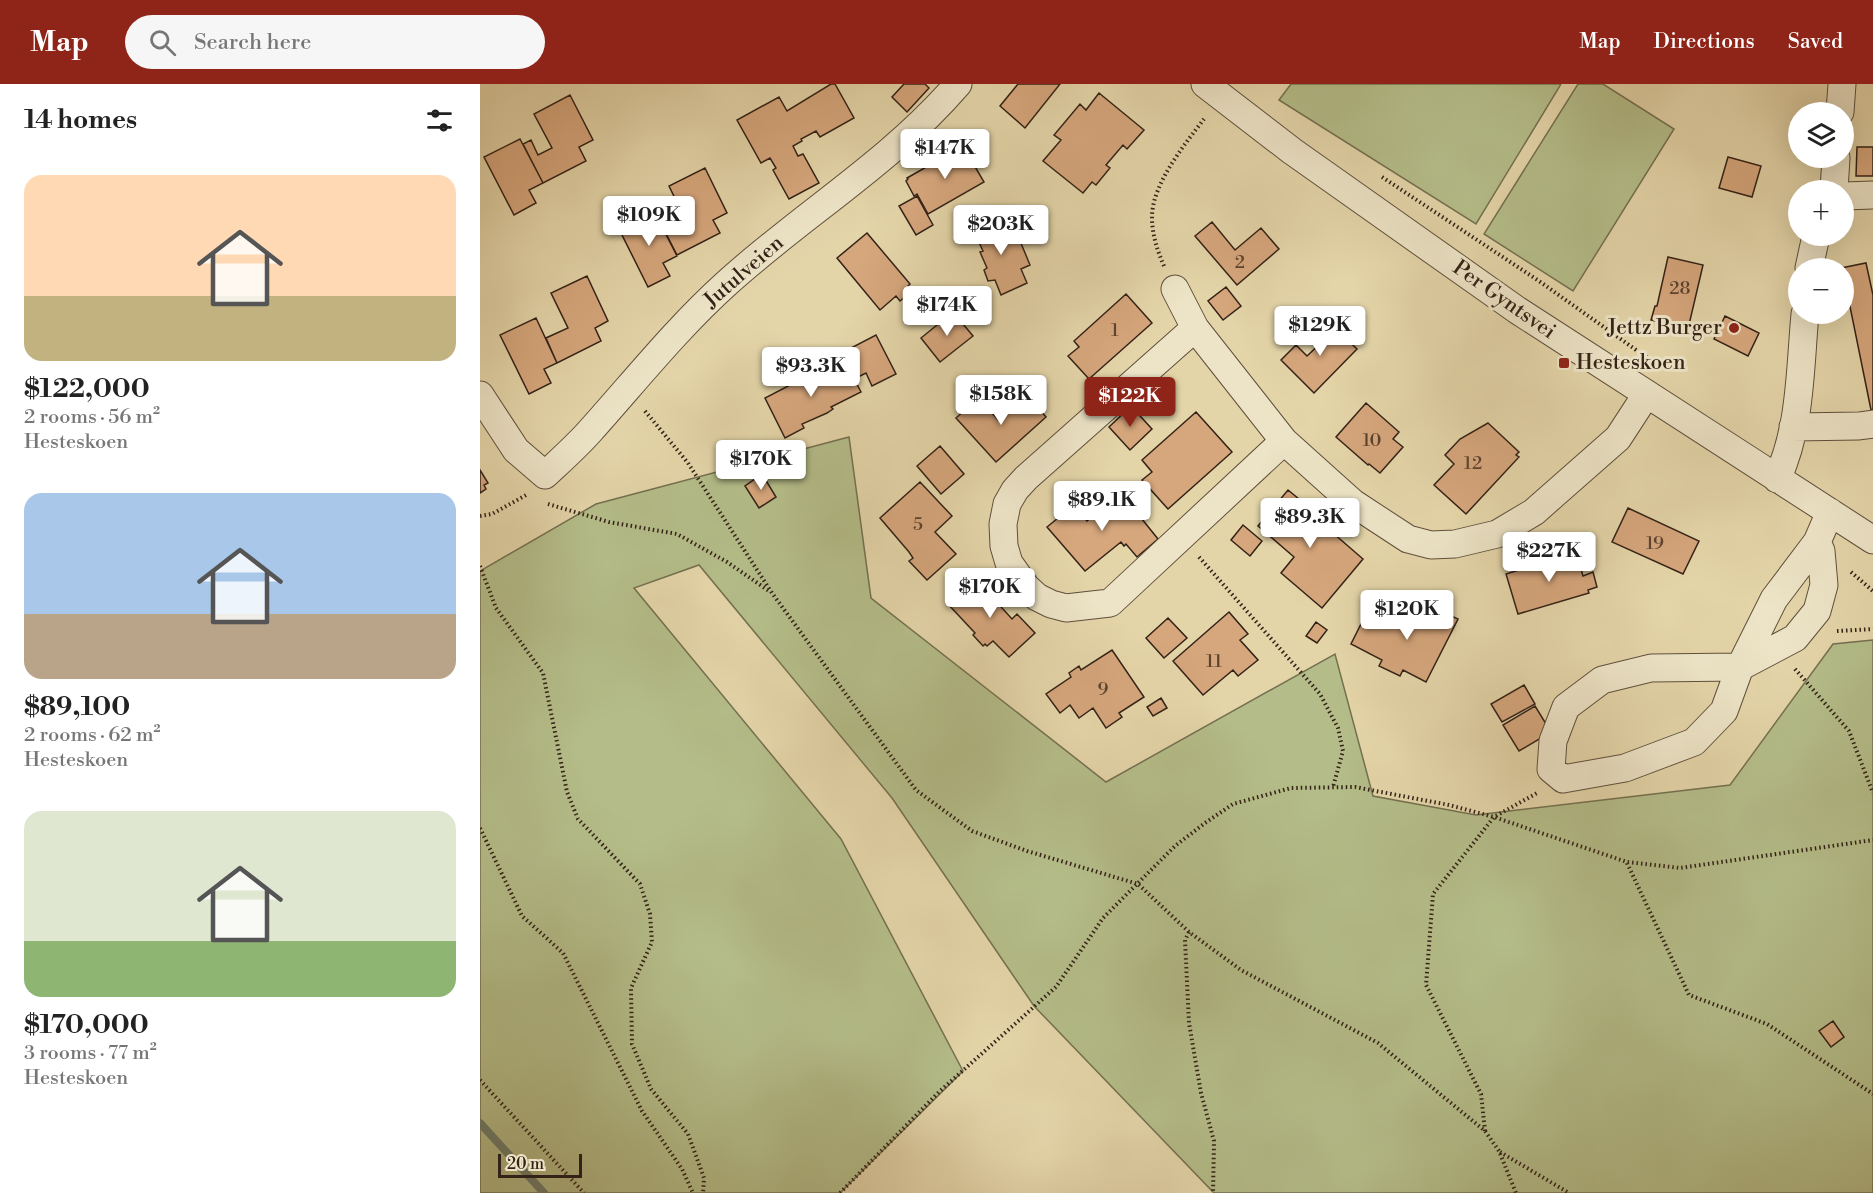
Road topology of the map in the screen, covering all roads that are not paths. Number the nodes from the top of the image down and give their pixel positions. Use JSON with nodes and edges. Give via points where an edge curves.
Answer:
{"nodes":[{"id":1,"x":958,"y":84,"type":"edge"},
{"id":2,"x":1842,"y":84,"type":"edge"},
{"id":3,"x":1212,"y":88,"type":"edge"},
{"id":4,"x":1841,"y":102,"type":"edge"},
{"id":5,"x":1873,"y":195,"type":"edge"},
{"id":6,"x":1854,"y":196,"type":"edge"},
{"id":7,"x":1175,"y":289,"type":"road end"},
{"id":8,"x":1804,"y":324,"type":"edge"},
{"id":9,"x":1195,"y":328,"type":"junction"},
{"id":10,"x":480,"y":394,"type":"edge"},
{"id":11,"x":1646,"y":396,"type":"junction"},
{"id":12,"x":1873,"y":424,"type":"edge"},
{"id":13,"x":1793,"y":427,"type":"junction"},
{"id":14,"x":1284,"y":441,"type":"junction"},
{"id":15,"x":1777,"y":478,"type":"junction"},
{"id":16,"x":1830,"y":512,"type":"junction"},
{"id":17,"x":1873,"y":540,"type":"edge"},
{"id":18,"x":1817,"y":542,"type":"junction"},
{"id":19,"x":1740,"y":667,"type":"junction"}],
"edges":[{"from":1,"to":10,"type":"street","name":"Jutulveien","via":[[859,178],[726,284],[541,487]]},
{"from":2,"to":4,"type":"street"},
{"from":3,"to":11,"type":"street","name":"Per Gyntsvei","via":[[1292,151]]},
{"from":5,"to":6,"type":"street"},
{"from":7,"to":9,"type":"street"},
{"from":8,"to":13,"type":"street"},
{"from":9,"to":14,"type":"street"},
{"from":9,"to":14,"type":"street","via":[[1015,490],[1003,524],[1004,546],[1018,577],[1037,597],[1066,608],[1110,603]]},
{"from":11,"to":14,"type":"street","via":[[1618,438],[1534,512],[1497,534],[1455,544],[1431,545],[1408,538],[1353,503]]},
{"from":11,"to":15,"type":"street","name":"Per Gyntsvei"},
{"from":12,"to":13,"type":"street"},
{"from":13,"to":15,"type":"street","via":[[1788,456]]},
{"from":15,"to":16,"type":"street","name":"Per Gyntsvei"},
{"from":16,"to":17,"type":"street","name":"Per Gyntsvei"},
{"from":16,"to":18,"type":"street"},
{"from":18,"to":19,"type":"street","via":[[1774,598]]},
{"from":18,"to":19,"type":"street","via":[[1824,585],[1817,611],[1795,638]]},
{"from":19,"to":19,"type":"street","via":[[1651,668],[1602,680],[1566,707],[1553,741],[1551,769],[1563,779],[1626,768],[1694,742],[1724,711]]}]}
